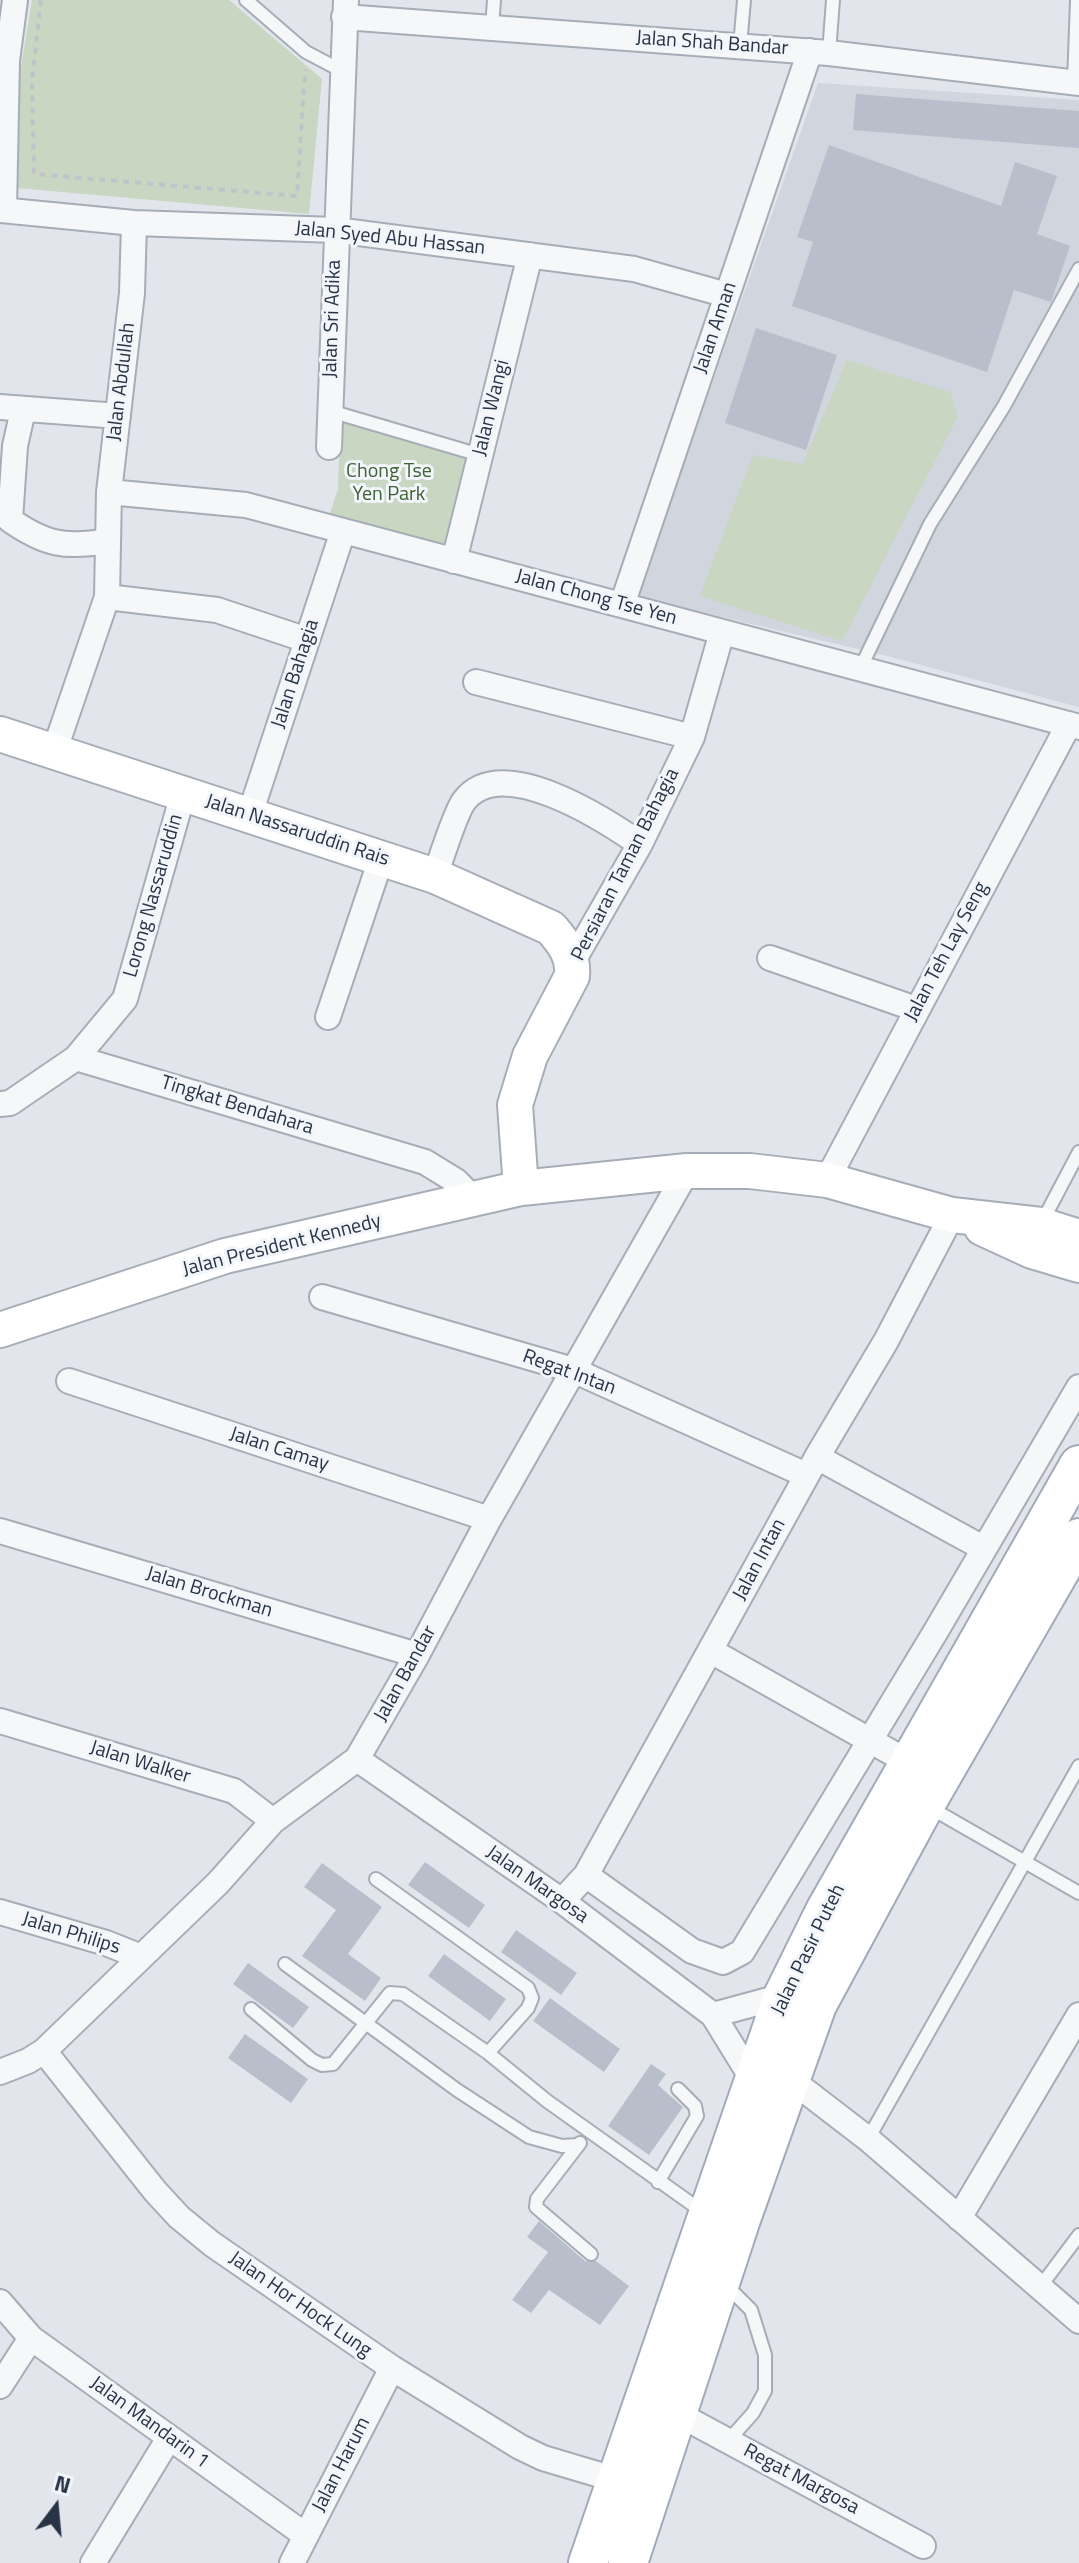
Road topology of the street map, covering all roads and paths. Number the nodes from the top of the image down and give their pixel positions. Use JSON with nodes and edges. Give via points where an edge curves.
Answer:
{"nodes":[{"id":1,"x":15,"y":0,"type":"edge"},
{"id":2,"x":41,"y":0,"type":"edge"},
{"id":3,"x":246,"y":0,"type":"edge"},
{"id":4,"x":494,"y":0,"type":"edge"},
{"id":5,"x":744,"y":0,"type":"edge"},
{"id":6,"x":833,"y":0,"type":"edge"},
{"id":7,"x":1077,"y":0,"type":"edge"},
{"id":8,"x":345,"y":8,"type":"edge"},
{"id":9,"x":399,"y":10,"type":"edge"},
{"id":10,"x":492,"y":28,"type":"junction"},
{"id":11,"x":740,"y":46,"type":"junction"},
{"id":12,"x":306,"y":52,"type":"junction"},
{"id":13,"x":820,"y":52,"type":"junction"},
{"id":14,"x":342,"y":71,"type":"junction"},
{"id":15,"x":1076,"y":83,"type":"edge"},
{"id":16,"x":2,"y":210,"type":"edge"},
{"id":17,"x":134,"y":223,"type":"junction"},
{"id":18,"x":336,"y":230,"type":"junction"},
{"id":19,"x":530,"y":255,"type":"junction"},
{"id":20,"x":1079,"y":269,"type":"edge"},
{"id":21,"x":727,"y":295,"type":"junction"},
{"id":22,"x":12,"y":408,"type":"edge"},
{"id":23,"x":330,"y":411,"type":"junction"},
{"id":24,"x":118,"y":416,"type":"junction"},
{"id":25,"x":329,"y":447,"type":"dead end"},
{"id":26,"x":480,"y":455,"type":"junction"},
{"id":27,"x":109,"y":492,"type":"junction"},
{"id":28,"x":343,"y":531,"type":"junction"},
{"id":29,"x":108,"y":541,"type":"junction"},
{"id":30,"x":454,"y":561,"type":"junction"},
{"id":31,"x":107,"y":597,"type":"junction"},
{"id":32,"x":622,"y":605,"type":"junction"},
{"id":33,"x":722,"y":632,"type":"junction"},
{"id":34,"x":307,"y":640,"type":"junction"},
{"id":35,"x":860,"y":669,"type":"junction"},
{"id":36,"x":476,"y":682,"type":"dead end"},
{"id":37,"x":1074,"y":726,"type":"edge"},
{"id":38,"x":0,"y":734,"type":"edge"},
{"id":39,"x":692,"y":737,"type":"junction"},
{"id":40,"x":54,"y":752,"type":"junction"},
{"id":41,"x":183,"y":794,"type":"junction"},
{"id":42,"x":249,"y":817,"type":"junction"},
{"id":43,"x":640,"y":844,"type":"junction"},
{"id":44,"x":381,"y":859,"type":"junction"},
{"id":45,"x":435,"y":876,"type":"junction"},
{"id":46,"x":770,"y":958,"type":"dead end"},
{"id":47,"x":573,"y":961,"type":"junction"},
{"id":48,"x":916,"y":1009,"type":"junction"},
{"id":49,"x":328,"y":1017,"type":"dead end"},
{"id":50,"x":76,"y":1058,"type":"junction"},
{"id":51,"x":0,"y":1104,"type":"edge"},
{"id":52,"x":1079,"y":1152,"type":"edge"},
{"id":53,"x":687,"y":1171,"type":"junction"},
{"id":54,"x":827,"y":1180,"type":"junction"},
{"id":55,"x":521,"y":1188,"type":"junction"},
{"id":56,"x":474,"y":1199,"type":"junction"},
{"id":57,"x":952,"y":1215,"type":"junction"},
{"id":58,"x":1041,"y":1225,"type":"junction"},
{"id":59,"x":1079,"y":1237,"type":"edge"},
{"id":60,"x":1079,"y":1265,"type":"edge"},
{"id":61,"x":322,"y":1297,"type":"dead end"},
{"id":62,"x":0,"y":1330,"type":"edge"},
{"id":63,"x":573,"y":1370,"type":"junction"},
{"id":64,"x":69,"y":1381,"type":"dead end"},
{"id":65,"x":1079,"y":1387,"type":"edge"},
{"id":66,"x":1079,"y":1465,"type":"edge"},
{"id":67,"x":812,"y":1466,"type":"junction"},
{"id":68,"x":489,"y":1519,"type":"junction"},
{"id":69,"x":0,"y":1531,"type":"edge"},
{"id":70,"x":983,"y":1548,"type":"junction"},
{"id":71,"x":1071,"y":1559,"type":"edge"},
{"id":72,"x":711,"y":1651,"type":"junction"},
{"id":73,"x":417,"y":1655,"type":"junction"},
{"id":74,"x":0,"y":1721,"type":"edge"},
{"id":75,"x":869,"y":1742,"type":"junction"},
{"id":76,"x":357,"y":1759,"type":"junction"},
{"id":77,"x":910,"y":1763,"type":"junction"},
{"id":78,"x":1079,"y":1766,"type":"edge"},
{"id":79,"x":925,"y":1805,"type":"junction"},
{"id":80,"x":273,"y":1821,"type":"junction"},
{"id":81,"x":1025,"y":1861,"type":"junction"},
{"id":82,"x":586,"y":1875,"type":"junction"},
{"id":83,"x":376,"y":1879,"type":"dead end"},
{"id":84,"x":1079,"y":1893,"type":"edge"},
{"id":85,"x":562,"y":1901,"type":"junction"},
{"id":86,"x":0,"y":1912,"type":"edge"},
{"id":87,"x":141,"y":1957,"type":"junction"},
{"id":88,"x":285,"y":1964,"type":"dead end"},
{"id":89,"x":783,"y":1996,"type":"junction"},
{"id":90,"x":251,"y":2009,"type":"dead end"},
{"id":91,"x":713,"y":2015,"type":"junction"},
{"id":92,"x":1079,"y":2015,"type":"edge"},
{"id":93,"x":366,"y":2024,"type":"junction"},
{"id":94,"x":44,"y":2051,"type":"junction"},
{"id":95,"x":488,"y":2053,"type":"junction"},
{"id":96,"x":0,"y":2072,"type":"edge"},
{"id":97,"x":771,"y":2079,"type":"junction"},
{"id":98,"x":678,"y":2089,"type":"dead end"},
{"id":99,"x":589,"y":2131,"type":"junction"},
{"id":100,"x":868,"y":2139,"type":"junction"},
{"id":101,"x":578,"y":2145,"type":"junction"},
{"id":102,"x":658,"y":2182,"type":"junction"},
{"id":103,"x":959,"y":2218,"type":"junction"},
{"id":104,"x":724,"y":2219,"type":"junction"},
{"id":105,"x":1079,"y":2235,"type":"edge"},
{"id":106,"x":591,"y":2254,"type":"dead end"},
{"id":107,"x":721,"y":2280,"type":"junction"},
{"id":108,"x":1040,"y":2287,"type":"junction"},
{"id":109,"x":0,"y":2302,"type":"edge"},
{"id":110,"x":1079,"y":2321,"type":"edge"},
{"id":111,"x":31,"y":2338,"type":"junction"},
{"id":112,"x":392,"y":2368,"type":"junction"},
{"id":113,"x":0,"y":2386,"type":"edge"},
{"id":114,"x":678,"y":2414,"type":"junction"},
{"id":115,"x":169,"y":2438,"type":"junction"},
{"id":116,"x":728,"y":2441,"type":"junction"},
{"id":117,"x":617,"y":2480,"type":"junction"},
{"id":118,"x":305,"y":2535,"type":"junction"},
{"id":119,"x":923,"y":2546,"type":"dead end"},
{"id":120,"x":93,"y":2563,"type":"edge"},
{"id":121,"x":292,"y":2563,"type":"edge"},
{"id":122,"x":588,"y":2563,"type":"edge"},
{"id":123,"x":628,"y":2563,"type":"edge"}],
"edges":[{"from":1,"to":16,"type":"street","via":[[7,61]]},
{"from":2,"to":12,"type":"path","via":[[32,81],[34,174],[297,196]]},
{"from":3,"to":12,"type":"lane"},
{"from":4,"to":10,"type":"lane"},
{"from":5,"to":11,"type":"lane"},
{"from":6,"to":13,"type":"lane","name":"Jalan Aman"},
{"from":7,"to":15,"type":"lane"},
{"from":8,"to":9,"type":"street","name":"Jalan Shah Bandar"},
{"from":8,"to":14,"type":"street","name":"Jalan Sri Adika"},
{"from":9,"to":10,"type":"street","name":"Jalan Shah Bandar"},
{"from":10,"to":11,"type":"street","name":"Jalan Shah Bandar"},
{"from":11,"to":13,"type":"street","name":"Jalan Shah Bandar"},
{"from":12,"to":14,"type":"lane"},
{"from":13,"to":15,"type":"street","name":"Jalan Shah Bandar"},
{"from":13,"to":21,"type":"street","name":"Jalan Aman"},
{"from":14,"to":18,"type":"street","name":"Jalan Sri Adika"},
{"from":16,"to":17,"type":"street","name":"Jalan Syed Abu Hassan"},
{"from":17,"to":18,"type":"street","name":"Jalan Syed Abu Hassan"},
{"from":17,"to":24,"type":"street","name":"Jalan Abdullah"},
{"from":18,"to":19,"type":"street","name":"Jalan Syed Abu Hassan"},
{"from":18,"to":23,"type":"street","name":"Jalan Sri Adika"},
{"from":19,"to":21,"type":"street","name":"Jalan Syed Abu Hassan","via":[[634,269]]},
{"from":19,"to":26,"type":"street","name":"Jalan Wangi"},
{"from":20,"to":35,"type":"lane","via":[[1004,406],[930,524]]},
{"from":21,"to":32,"type":"street","name":"Jalan Aman"},
{"from":22,"to":24,"type":"street"},
{"from":22,"to":29,"type":"street","via":[[10,520],[57,545]]},
{"from":23,"to":25,"type":"street","name":"Jalan Sri Adika"},
{"from":23,"to":26,"type":"lane"},
{"from":24,"to":27,"type":"street","name":"Jalan Abdullah"},
{"from":26,"to":30,"type":"street","name":"Jalan Wangi"},
{"from":27,"to":28,"type":"street","name":"Jalan Chong Tse Yen","via":[[246,505]]},
{"from":27,"to":29,"type":"street","name":"Jalan Abdullah"},
{"from":28,"to":30,"type":"street","name":"Jalan Chong Tse Yen"},
{"from":28,"to":34,"type":"street","name":"Jalan Bahagia"},
{"from":29,"to":31,"type":"street","name":"Jalan Abdullah"},
{"from":30,"to":32,"type":"street","name":"Jalan Chong Tse Yen"},
{"from":31,"to":34,"type":"street","via":[[217,610]]},
{"from":31,"to":40,"type":"street","name":"Jalan Abdullah"},
{"from":32,"to":33,"type":"street","name":"Jalan Chong Tse Yen"},
{"from":33,"to":35,"type":"street","name":"Jalan Chong Tse Yen"},
{"from":33,"to":39,"type":"street","name":"Persiaran Taman Bahagia"},
{"from":34,"to":42,"type":"street","name":"Jalan Bahagia"},
{"from":35,"to":37,"type":"street","name":"Jalan Chong Tse Yen"},
{"from":36,"to":39,"type":"street"},
{"from":37,"to":48,"type":"street","name":"Jalan Teh Lay Seng"},
{"from":38,"to":40,"type":"main road","name":"Jalan Nassaruddin Rais"},
{"from":39,"to":43,"type":"street","name":"Persiaran Taman Bahagia"},
{"from":40,"to":41,"type":"main road","name":"Jalan Nassaruddin Rais"},
{"from":41,"to":42,"type":"main road","name":"Jalan Nassaruddin Rais"},
{"from":41,"to":50,"type":"street","name":"Lorong Nassaruddin","via":[[125,999]]},
{"from":42,"to":44,"type":"main road","name":"Jalan Nassaruddin Rais"},
{"from":43,"to":45,"type":"street","via":[[596,814],[527,786],[486,784],[464,801]]},
{"from":43,"to":47,"type":"street","name":"Persiaran Taman Bahagia"},
{"from":44,"to":45,"type":"main road","name":"Jalan Nassaruddin Rais"},
{"from":44,"to":49,"type":"street"},
{"from":45,"to":47,"type":"main road","name":"Jalan Nassaruddin Rais","via":[[551,928]]},
{"from":46,"to":48,"type":"street"},
{"from":47,"to":55,"type":"main road","name":"Persiaran Taman Bahagia","via":[[572,976],[530,1056],[515,1105]]},
{"from":48,"to":54,"type":"street","name":"Jalan Teh Lay Seng"},
{"from":50,"to":51,"type":"street","via":[[10,1103]]},
{"from":50,"to":56,"type":"street","name":"Tingkat Bendahara","via":[[425,1162]]},
{"from":52,"to":58,"type":"lane"},
{"from":53,"to":54,"type":"main road","name":"Jalan President Kennedy","via":[[750,1171]]},
{"from":53,"to":55,"type":"main road","name":"Jalan President Kennedy"},
{"from":53,"to":63,"type":"street","name":"Jalan Bandar"},
{"from":54,"to":57,"type":"main road","name":"Jalan President Kennedy"},
{"from":55,"to":56,"type":"main road","name":"Jalan President Kennedy"},
{"from":56,"to":62,"type":"main road","name":"Jalan President Kennedy","via":[[225,1256]]},
{"from":57,"to":58,"type":"main road"},
{"from":57,"to":60,"type":"main road","via":[[1032,1251]]},
{"from":57,"to":67,"type":"street","name":"Jalan Intan"},
{"from":58,"to":59,"type":"main road"},
{"from":61,"to":63,"type":"street","name":"Regat Intan"},
{"from":63,"to":67,"type":"street","name":"Regat Intan"},
{"from":63,"to":68,"type":"street","name":"Jalan Bandar"},
{"from":64,"to":68,"type":"street","name":"Jalan Camay"},
{"from":65,"to":70,"type":"street"},
{"from":66,"to":77,"type":"main road","name":"Jalan Pasir Puteh"},
{"from":67,"to":70,"type":"street","name":"Regat Intan"},
{"from":67,"to":72,"type":"street","name":"Jalan Intan"},
{"from":68,"to":73,"type":"street","name":"Jalan Bandar"},
{"from":69,"to":73,"type":"street","name":"Jalan Brockman"},
{"from":70,"to":75,"type":"street"},
{"from":71,"to":79,"type":"main road","name":"Jalan Pasir Puteh"},
{"from":72,"to":75,"type":"street"},
{"from":72,"to":82,"type":"street","name":"Jalan Intan"},
{"from":73,"to":76,"type":"street","name":"Jalan Bandar"},
{"from":74,"to":80,"type":"street","name":"Jalan Walker","via":[[234,1791]]},
{"from":75,"to":77,"type":"street"},
{"from":75,"to":82,"type":"street","via":[[742,1952],[723,1962],[692,1951]]},
{"from":76,"to":80,"type":"street","name":"Jalan Bandar"},
{"from":76,"to":85,"type":"street","name":"Jalan Margosa"},
{"from":77,"to":89,"type":"main road","name":"Jalan Pasir Puteh"},
{"from":78,"to":81,"type":"lane"},
{"from":79,"to":81,"type":"lane"},
{"from":79,"to":97,"type":"main road","name":"Jalan Pasir Puteh"},
{"from":80,"to":87,"type":"street","name":"Jalan Bandar"},
{"from":81,"to":84,"type":"lane"},
{"from":81,"to":100,"type":"lane"},
{"from":82,"to":85,"type":"street","name":"Jalan Intan"},
{"from":83,"to":95,"type":"lane","via":[[528,1988],[528,2008]]},
{"from":85,"to":91,"type":"street","name":"Jalan Margosa"},
{"from":86,"to":87,"type":"street","name":"Jalan Philips"},
{"from":87,"to":94,"type":"street","name":"Jalan Bandar"},
{"from":88,"to":93,"type":"lane"},
{"from":89,"to":91,"type":"street"},
{"from":89,"to":97,"type":"main road","name":"Jalan Pasir Puteh"},
{"from":90,"to":93,"type":"lane","via":[[322,2065],[333,2064]]},
{"from":91,"to":97,"type":"street"},
{"from":92,"to":103,"type":"street"},
{"from":93,"to":95,"type":"lane","via":[[390,1993],[403,1994]]},
{"from":93,"to":101,"type":"lane","via":[[529,2137]]},
{"from":94,"to":96,"type":"street","name":"Jalan Bandar"},
{"from":94,"to":112,"type":"street","name":"Jalan Hor Hock Lung","via":[[179,2217]]},
{"from":95,"to":99,"type":"lane"},
{"from":97,"to":100,"type":"street"},
{"from":97,"to":104,"type":"main road","name":"Jalan Pasir Puteh"},
{"from":98,"to":102,"type":"lane","via":[[695,2106],[697,2116]]},
{"from":99,"to":101,"type":"lane"},
{"from":99,"to":102,"type":"lane"},
{"from":100,"to":103,"type":"street"},
{"from":101,"to":106,"type":"lane","via":[[536,2207]]},
{"from":102,"to":104,"type":"lane"},
{"from":103,"to":108,"type":"street"},
{"from":104,"to":107,"type":"main road","name":"Jalan Pasir Puteh"},
{"from":104,"to":117,"type":"main road","name":"Jalan Pasir Puteh"},
{"from":105,"to":108,"type":"lane"},
{"from":107,"to":114,"type":"main road","name":"Jalan Pasir Puteh"},
{"from":107,"to":116,"type":"lane","via":[[751,2310],[765,2355],[765,2391]]},
{"from":108,"to":110,"type":"street"},
{"from":109,"to":111,"type":"street","name":"Jalan Mandarin 1"},
{"from":111,"to":113,"type":"street"},
{"from":111,"to":115,"type":"street","name":"Jalan Mandarin 1"},
{"from":112,"to":117,"type":"street","name":"Jalan Hor Hock Lung","via":[[520,2447]]},
{"from":112,"to":118,"type":"street","name":"Jalan Harum"},
{"from":114,"to":116,"type":"street","name":"Regat Margosa"},
{"from":114,"to":123,"type":"main road","name":"Jalan Pasir Puteh"},
{"from":115,"to":118,"type":"street","name":"Jalan Mandarin 1"},
{"from":115,"to":120,"type":"street"},
{"from":116,"to":119,"type":"street","name":"Regat Margosa"},
{"from":117,"to":122,"type":"main road","name":"Jalan Pasir Puteh"},
{"from":118,"to":121,"type":"street","name":"Jalan Harum"}]}
